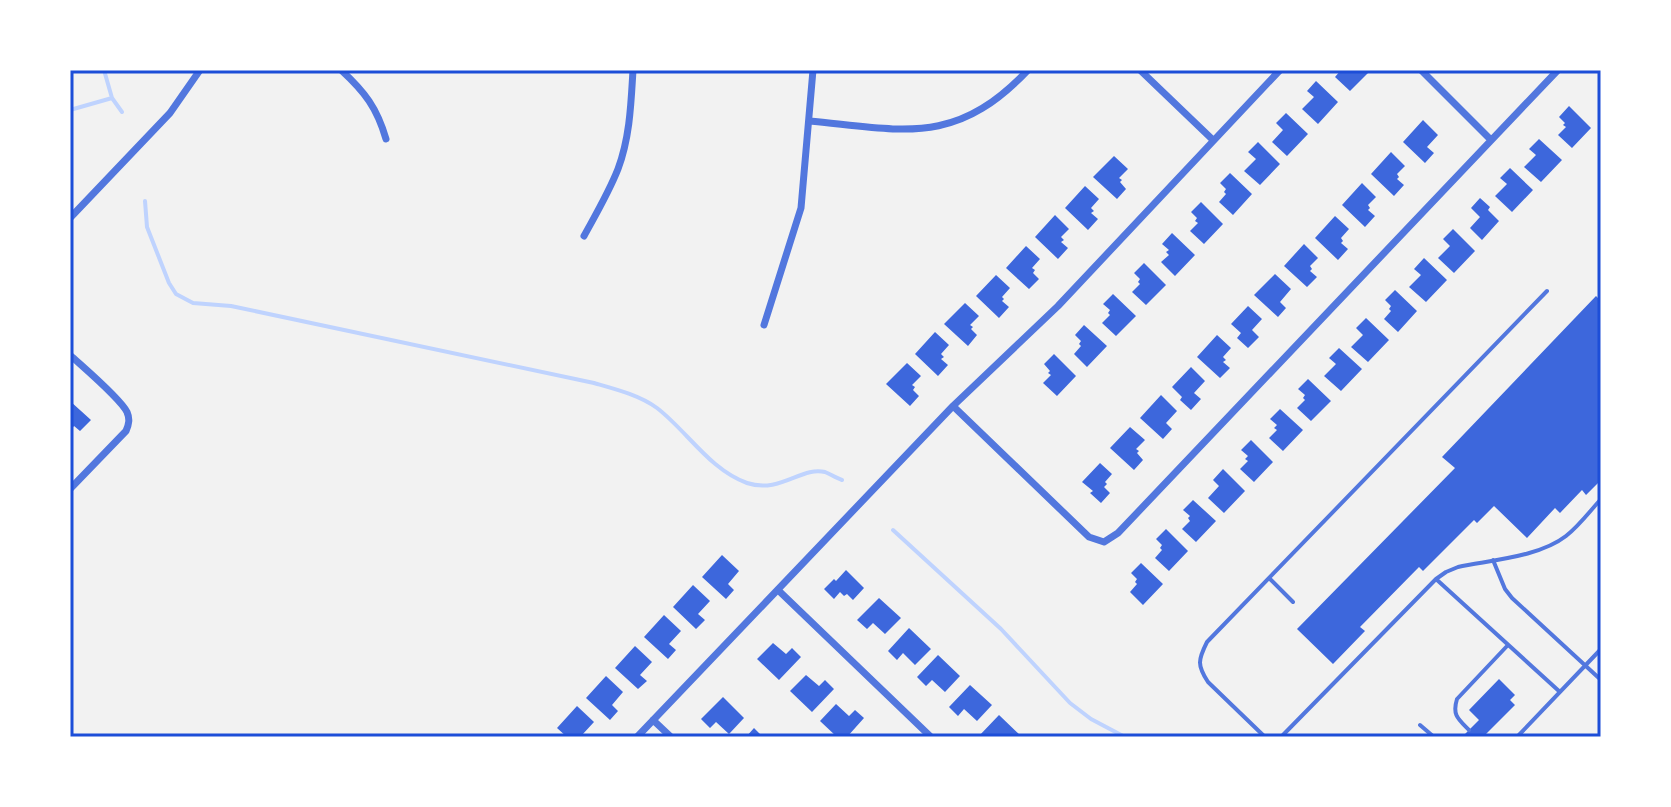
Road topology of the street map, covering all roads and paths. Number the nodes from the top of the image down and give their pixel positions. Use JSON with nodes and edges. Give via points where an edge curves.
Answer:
{"nodes":[{"id":1,"x":200,"y":70,"type":"edge"},
{"id":2,"x":341,"y":70,"type":"edge"},
{"id":3,"x":633,"y":70,"type":"edge"},
{"id":4,"x":813,"y":70,"type":"edge"},
{"id":5,"x":1028,"y":70,"type":"edge"},
{"id":6,"x":1140,"y":70,"type":"edge"},
{"id":7,"x":1280,"y":70,"type":"edge"},
{"id":8,"x":1421,"y":70,"type":"edge"},
{"id":9,"x":1558,"y":70,"type":"edge"},
{"id":10,"x":809,"y":121,"type":"junction"},
{"id":11,"x":386,"y":139,"type":"dead end"},
{"id":12,"x":1213,"y":140,"type":"junction"},
{"id":13,"x":1491,"y":140,"type":"junction"},
{"id":14,"x":70,"y":218,"type":"edge"},
{"id":15,"x":584,"y":236,"type":"dead end"},
{"id":16,"x":1547,"y":291,"type":"dead end"},
{"id":17,"x":764,"y":325,"type":"dead end"},
{"id":18,"x":70,"y":355,"type":"edge"},
{"id":19,"x":953,"y":406,"type":"junction"},
{"id":20,"x":70,"y":489,"type":"edge"},
{"id":21,"x":1601,"y":499,"type":"edge"},
{"id":22,"x":1493,"y":560,"type":"junction"},
{"id":23,"x":1269,"y":578,"type":"junction"},
{"id":24,"x":1436,"y":579,"type":"junction"},
{"id":25,"x":778,"y":590,"type":"junction"},
{"id":26,"x":1293,"y":602,"type":"dead end"},
{"id":27,"x":1508,"y":645,"type":"junction"},
{"id":28,"x":1601,"y":649,"type":"edge"},
{"id":29,"x":1585,"y":666,"type":"junction"},
{"id":30,"x":1601,"y":680,"type":"edge"},
{"id":31,"x":1560,"y":692,"type":"junction"},
{"id":32,"x":653,"y":720,"type":"junction"},
{"id":33,"x":1420,"y":725,"type":"dead end"},
{"id":34,"x":1469,"y":730,"type":"dead end"},
{"id":35,"x":637,"y":737,"type":"edge"},
{"id":36,"x":671,"y":737,"type":"edge"},
{"id":37,"x":931,"y":737,"type":"edge"},
{"id":38,"x":1265,"y":737,"type":"edge"},
{"id":39,"x":1281,"y":737,"type":"edge"},
{"id":40,"x":1434,"y":737,"type":"edge"},
{"id":41,"x":1517,"y":737,"type":"edge"}],
"edges":[{"from":1,"to":14,"type":"street","via":[[170,113]]},
{"from":2,"to":11,"type":"street","via":[[370,100]]},
{"from":3,"to":15,"type":"street","via":[[618,169]]},
{"from":4,"to":10,"type":"street"},
{"from":5,"to":10,"type":"street","via":[[977,112],[954,123],[907,130]]},
{"from":6,"to":12,"type":"street"},
{"from":7,"to":12,"type":"street"},
{"from":8,"to":13,"type":"street"},
{"from":9,"to":13,"type":"street"},
{"from":10,"to":17,"type":"street","via":[[801,208]]},
{"from":12,"to":19,"type":"street","via":[[1058,306]]},
{"from":13,"to":19,"type":"street","via":[[1104,542],[1089,537]]},
{"from":16,"to":23,"type":"lane"},
{"from":18,"to":20,"type":"street","via":[[129,417],[126,431]]},
{"from":19,"to":25,"type":"street"},
{"from":21,"to":22,"type":"lane","via":[[1555,542]]},
{"from":22,"to":24,"type":"lane","via":[[1458,567]]},
{"from":22,"to":29,"type":"lane","via":[[1505,589]]},
{"from":23,"to":26,"type":"lane"},
{"from":23,"to":38,"type":"lane","via":[[1199,657],[1208,682]]},
{"from":24,"to":27,"type":"lane"},
{"from":24,"to":39,"type":"lane"},
{"from":25,"to":32,"type":"street"},
{"from":25,"to":37,"type":"street"},
{"from":27,"to":31,"type":"lane"},
{"from":27,"to":34,"type":"lane","via":[[1457,699],[1457,719]]},
{"from":28,"to":29,"type":"lane"},
{"from":29,"to":30,"type":"lane"},
{"from":29,"to":31,"type":"lane"},
{"from":31,"to":41,"type":"lane"},
{"from":32,"to":35,"type":"street"},
{"from":32,"to":36,"type":"street"},
{"from":33,"to":40,"type":"lane"}]}
